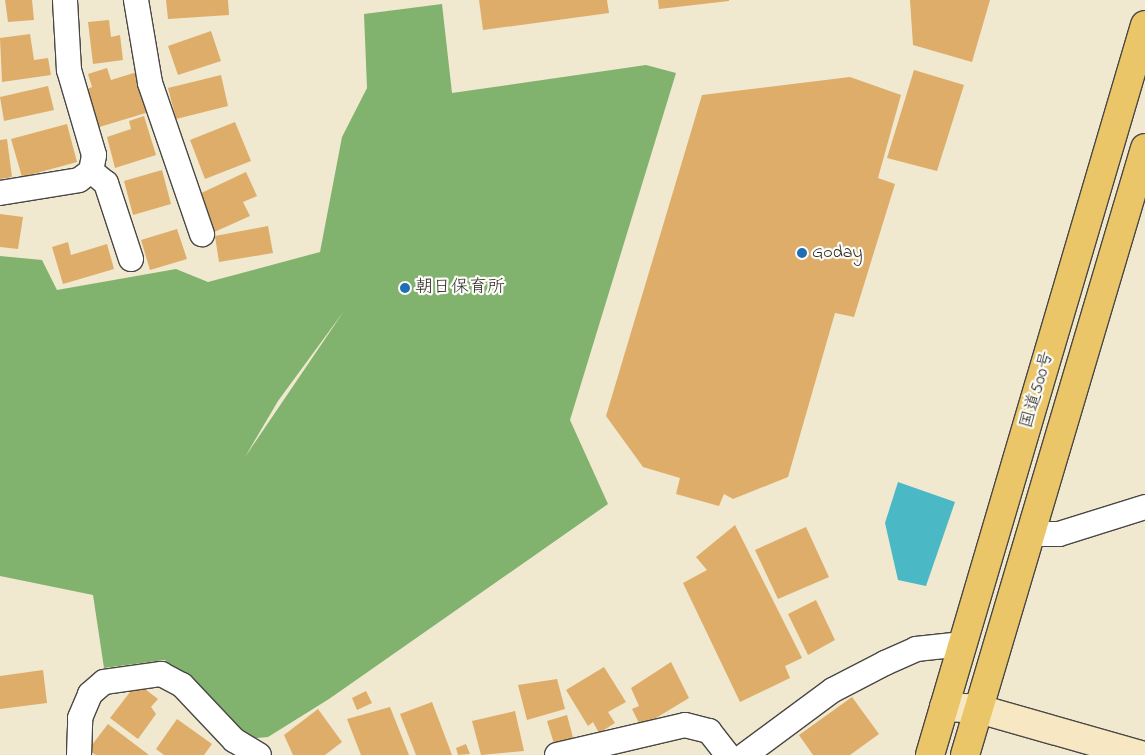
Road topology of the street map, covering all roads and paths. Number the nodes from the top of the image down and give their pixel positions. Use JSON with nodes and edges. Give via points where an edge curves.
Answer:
{"nodes":[{"id":1,"x":65,"y":0,"type":"edge"},
{"id":2,"x":136,"y":0,"type":"edge"},
{"id":3,"x":1145,"y":25,"type":"edge"},
{"id":4,"x":1145,"y":148,"type":"edge"},
{"id":5,"x":91,"y":171,"type":"junction"},
{"id":6,"x":0,"y":193,"type":"edge"},
{"id":7,"x":202,"y":234,"type":"dead end"},
{"id":8,"x":131,"y":259,"type":"dead end"},
{"id":9,"x":1145,"y":507,"type":"edge"},
{"id":10,"x":1031,"y":534,"type":"junction"},
{"id":11,"x":963,"y":644,"type":"junction"},
{"id":12,"x":944,"y":707,"type":"junction"},
{"id":13,"x":979,"y":709,"type":"junction"},
{"id":14,"x":79,"y":755,"type":"edge"},
{"id":15,"x":259,"y":755,"type":"edge"},
{"id":16,"x":557,"y":755,"type":"edge"},
{"id":17,"x":728,"y":755,"type":"edge"},
{"id":18,"x":745,"y":755,"type":"edge"},
{"id":19,"x":930,"y":755,"type":"edge"},
{"id":20,"x":965,"y":755,"type":"edge"},
{"id":21,"x":1140,"y":755,"type":"edge"}],
"edges":[{"from":1,"to":5,"type":"street","via":[[69,70],[94,155]]},
{"from":2,"to":7,"type":"street","via":[[150,83]]},
{"from":3,"to":11,"type":"highway","name":"国道500号"},
{"from":4,"to":10,"type":"highway","name":"国道500号"},
{"from":5,"to":6,"type":"street","via":[[79,180]]},
{"from":5,"to":8,"type":"street","via":[[106,183]]},
{"from":9,"to":10,"type":"street","via":[[1059,534]]},
{"from":10,"to":13,"type":"highway","name":"国道500号"},
{"from":11,"to":12,"type":"highway","name":"国道500号"},
{"from":11,"to":18,"type":"street","via":[[916,649],[884,664],[833,690]]},
{"from":12,"to":13,"type":"street"},
{"from":12,"to":19,"type":"highway","name":"国道500号"},
{"from":13,"to":20,"type":"highway","name":"国道500号"},
{"from":13,"to":21,"type":"street"},
{"from":14,"to":15,"type":"street","via":[[80,718],[90,694],[104,682],[161,674],[182,685],[234,740]]},
{"from":16,"to":17,"type":"street","via":[[685,725],[709,731]]}]}
